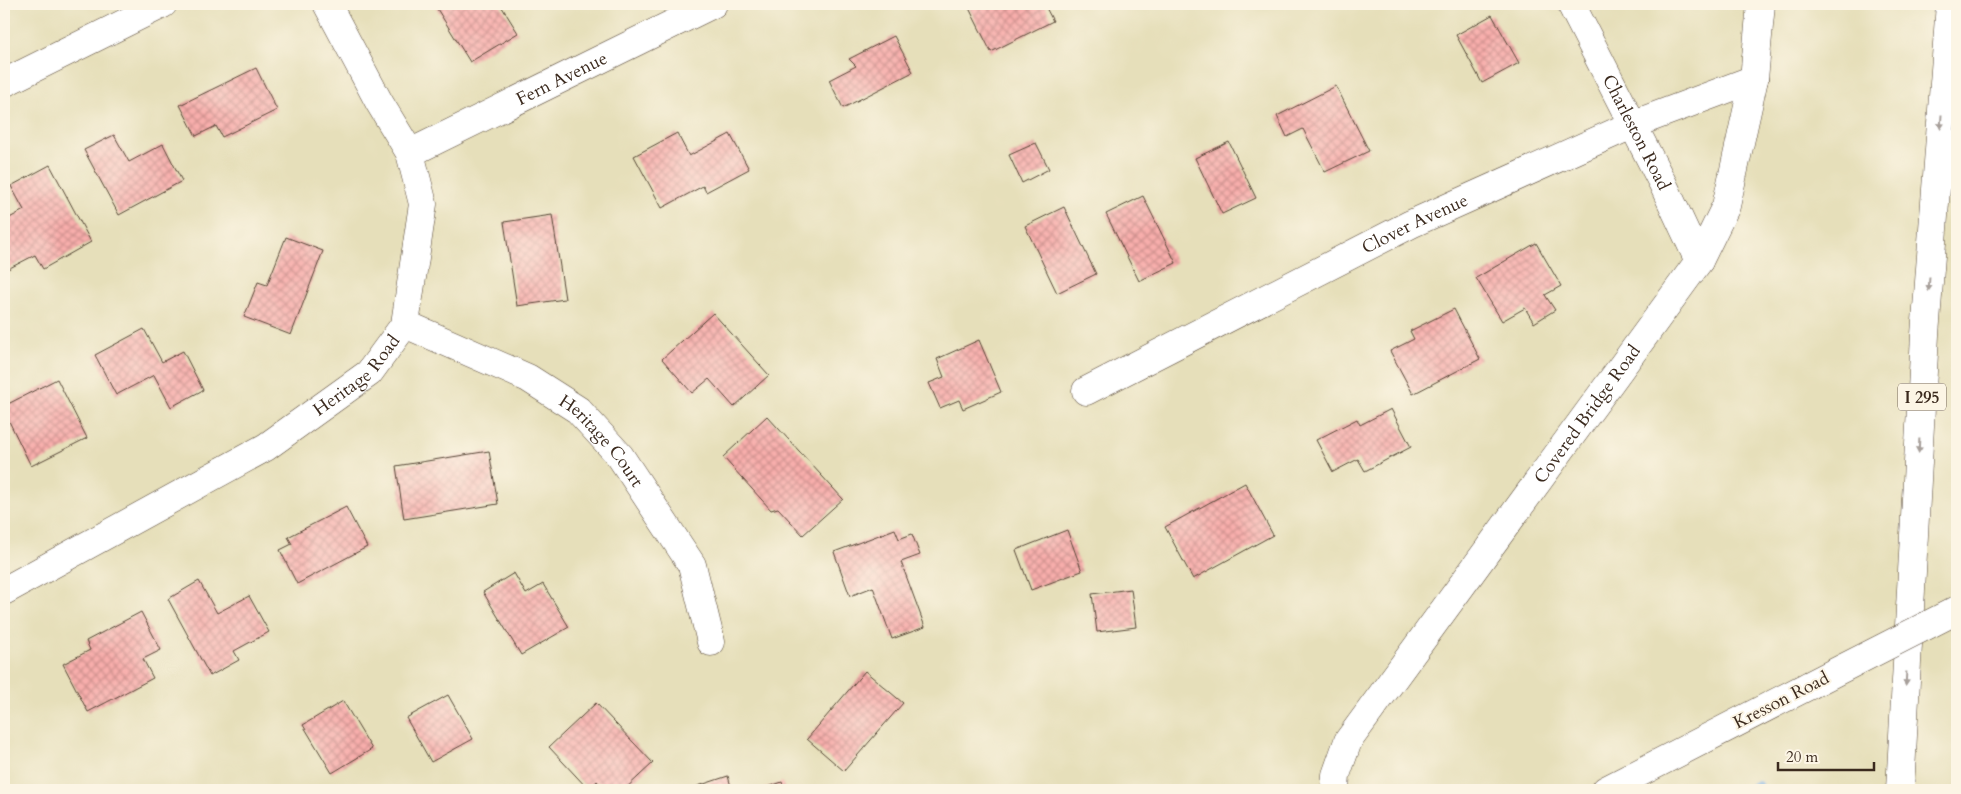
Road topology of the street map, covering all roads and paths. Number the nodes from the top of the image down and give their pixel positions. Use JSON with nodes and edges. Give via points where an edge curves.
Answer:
{"nodes":[{"id":1,"x":163,"y":4,"type":"edge"},
{"id":2,"x":327,"y":4,"type":"edge"},
{"id":3,"x":713,"y":4,"type":"edge"},
{"id":4,"x":1572,"y":4,"type":"edge"},
{"id":5,"x":1762,"y":4,"type":"edge"},
{"id":6,"x":1950,"y":4,"type":"edge"},
{"id":7,"x":1754,"y":79,"type":"junction"},
{"id":8,"x":4,"y":83,"type":"edge"},
{"id":9,"x":1634,"y":124,"type":"junction"},
{"id":10,"x":410,"y":153,"type":"junction"},
{"id":11,"x":1699,"y":261,"type":"junction"},
{"id":12,"x":404,"y":324,"type":"junction"},
{"id":13,"x":1086,"y":391,"type":"dead end"},
{"id":14,"x":4,"y":591,"type":"edge"},
{"id":15,"x":1957,"y":610,"type":"edge"},
{"id":16,"x":711,"y":642,"type":"dead end"},
{"id":17,"x":1335,"y":790,"type":"edge"},
{"id":18,"x":1606,"y":790,"type":"edge"},
{"id":19,"x":1900,"y":790,"type":"edge"}],
"edges":[{"from":1,"to":8,"type":"main road"},
{"from":2,"to":10,"type":"main road","name":"Heritage Road"},
{"from":3,"to":10,"type":"main road","name":"Fern Avenue"},
{"from":4,"to":9,"type":"main road","name":"Charleston Road"},
{"from":5,"to":7,"type":"main road","name":"Covered Bridge Road"},
{"from":6,"to":19,"type":"main road","number":"I 295","one_way":true,"via":[[1925,335]]},
{"from":7,"to":9,"type":"main road","name":"Clover Avenue"},
{"from":7,"to":11,"type":"main road","name":"Covered Bridge Road","via":[[1726,206]]},
{"from":9,"to":11,"type":"main road","name":"Charleston Road"},
{"from":9,"to":13,"type":"main road","name":"Clover Avenue","via":[[1411,224]]},
{"from":10,"to":12,"type":"main road","name":"Heritage Road","via":[[423,204]]},
{"from":11,"to":17,"type":"main road","name":"Covered Bridge Road","via":[[1348,741],[1336,775]]},
{"from":12,"to":14,"type":"main road","name":"Heritage Road","via":[[369,373],[266,447]]},
{"from":12,"to":16,"type":"main road","name":"Heritage Court","via":[[528,378],[578,410],[620,456],[692,565]]},
{"from":15,"to":18,"type":"main road","name":"Kresson Road","bridge":true}]}
